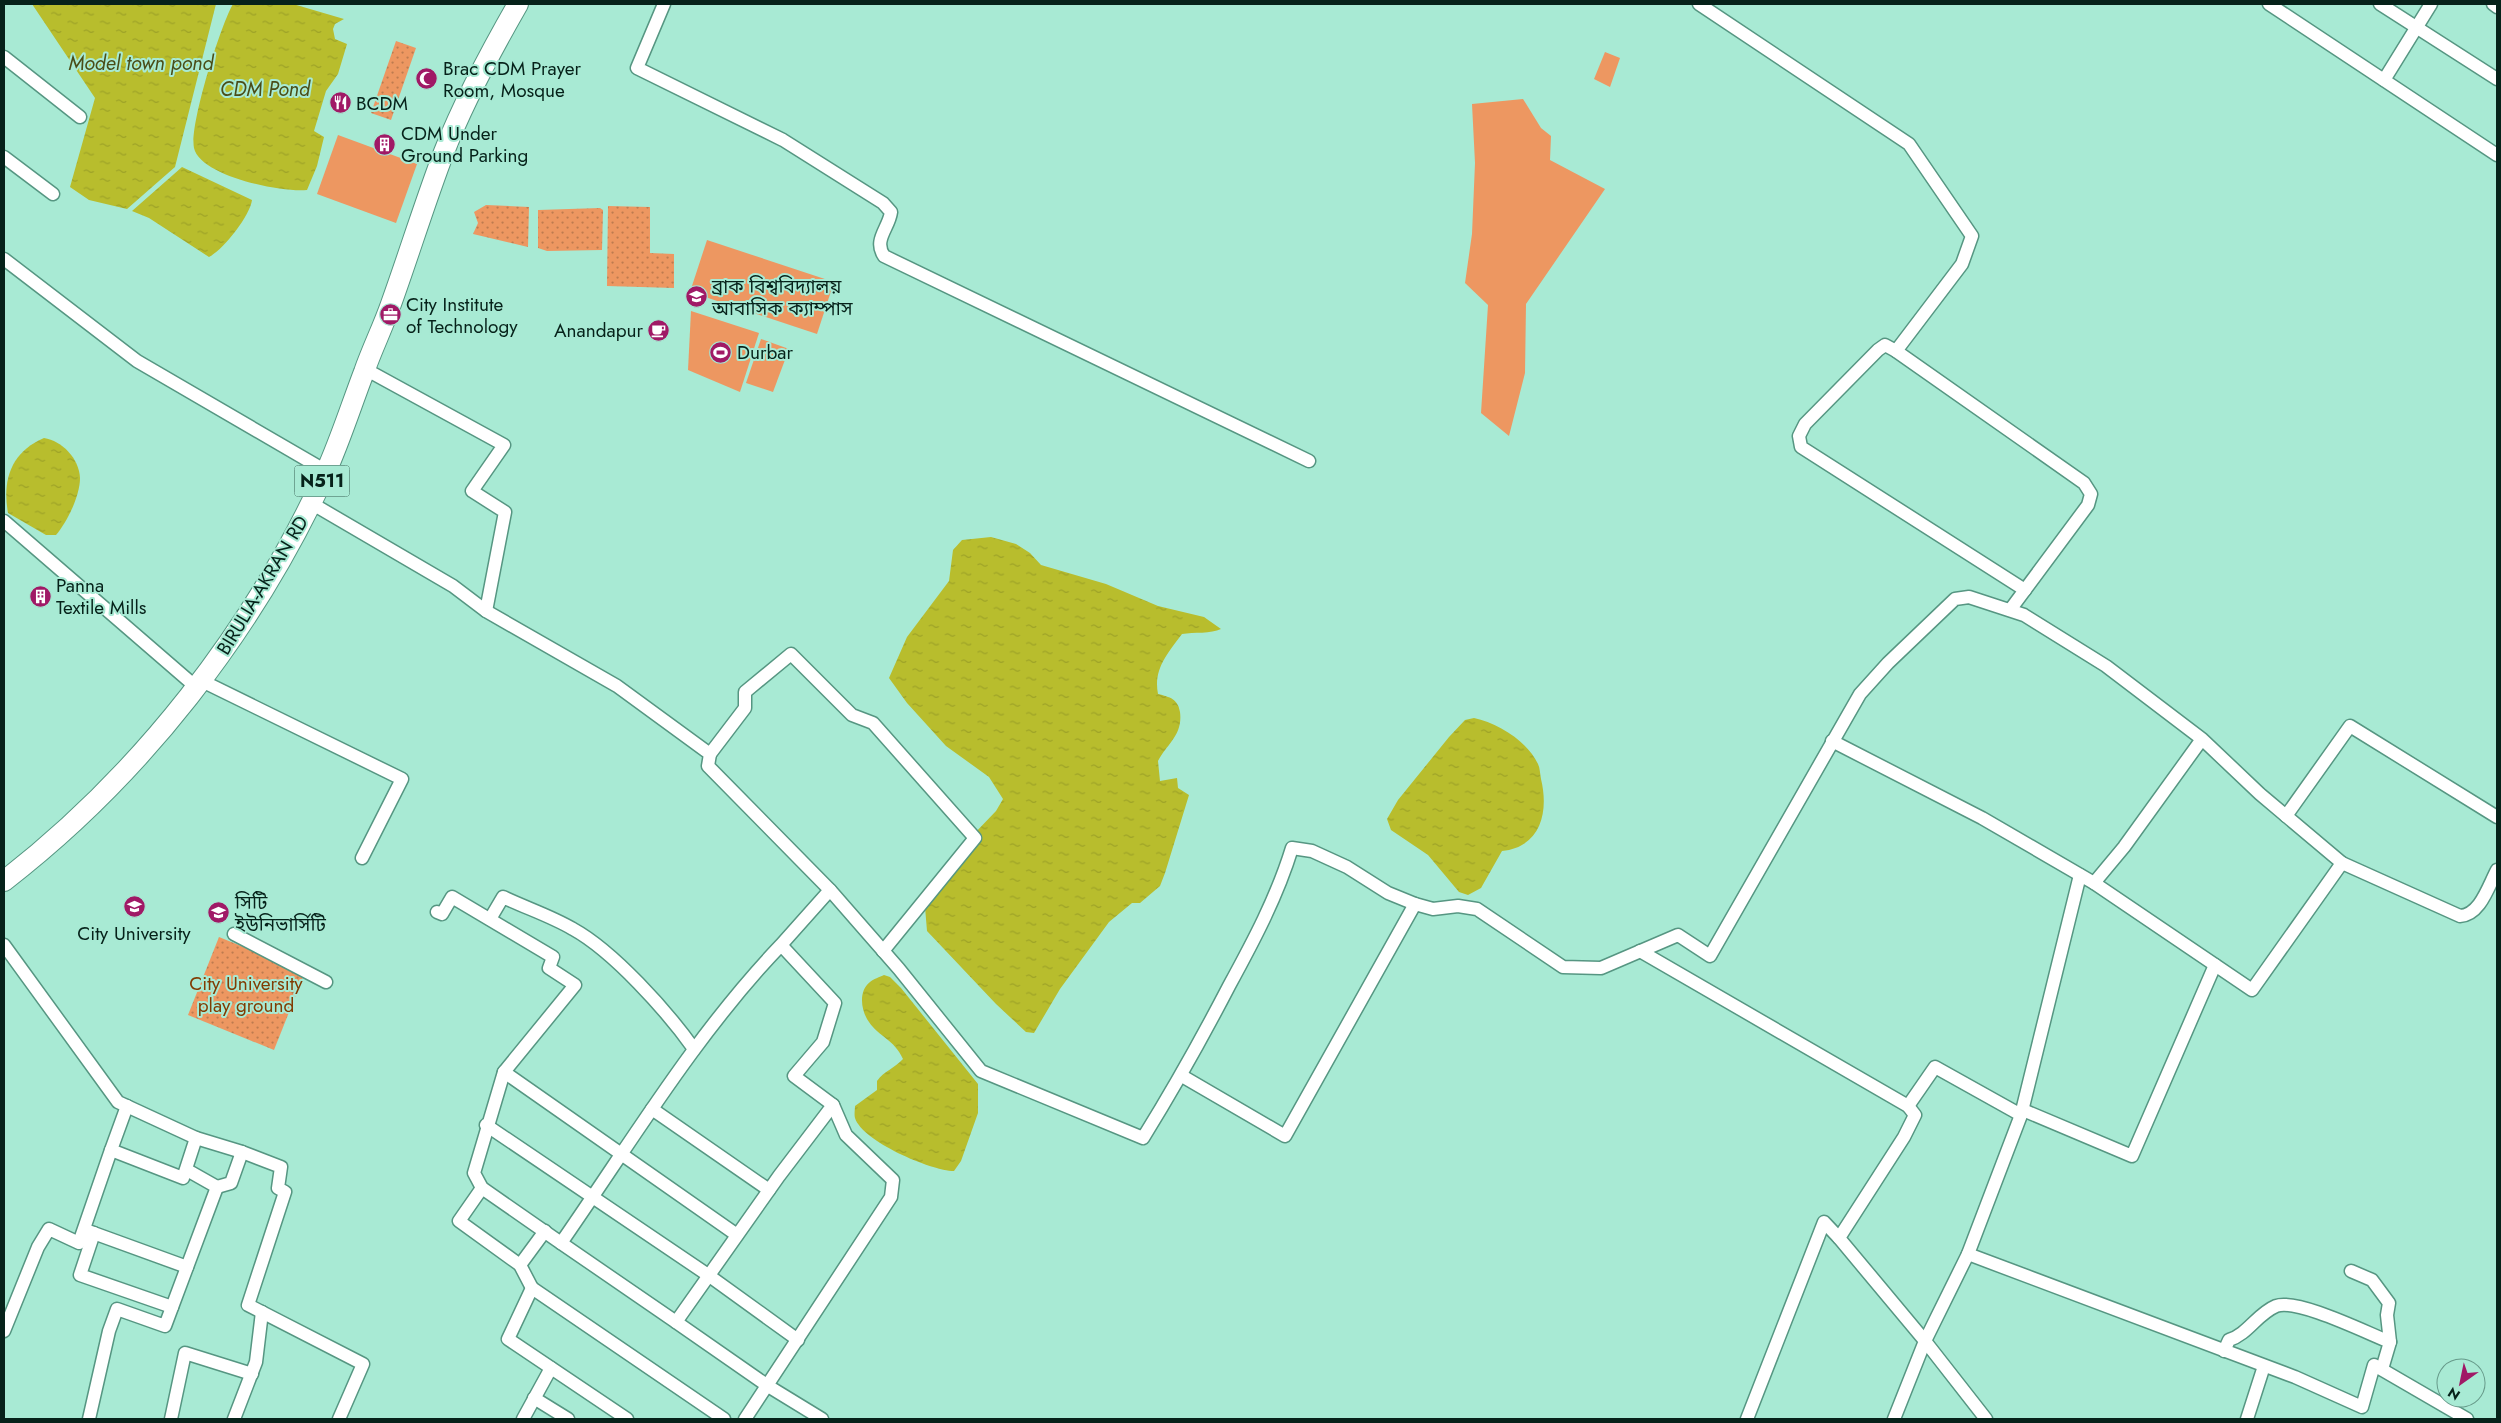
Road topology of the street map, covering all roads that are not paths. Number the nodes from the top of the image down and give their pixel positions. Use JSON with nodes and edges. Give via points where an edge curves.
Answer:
{"nodes":[{"id":1,"x":518,"y":4,"type":"edge"},
{"id":2,"x":664,"y":4,"type":"edge"},
{"id":3,"x":1698,"y":4,"type":"edge"},
{"id":4,"x":2269,"y":4,"type":"edge"},
{"id":5,"x":2380,"y":4,"type":"edge"},
{"id":6,"x":2431,"y":4,"type":"edge"},
{"id":7,"x":2493,"y":4,"type":"edge"},
{"id":8,"x":2497,"y":7,"type":"edge"},
{"id":9,"x":2416,"y":26,"type":"junction"},
{"id":10,"x":4,"y":56,"type":"edge"},
{"id":11,"x":2497,"y":79,"type":"edge"},
{"id":12,"x":2384,"y":80,"type":"junction"},
{"id":13,"x":80,"y":116,"type":"dead end"},
{"id":14,"x":2497,"y":155,"type":"edge"},
{"id":15,"x":4,"y":157,"type":"edge"},
{"id":16,"x":53,"y":194,"type":"dead end"},
{"id":17,"x":4,"y":259,"type":"edge"},
{"id":18,"x":1896,"y":351,"type":"junction"},
{"id":19,"x":365,"y":369,"type":"junction"},
{"id":20,"x":1309,"y":461,"type":"dead end"},
{"id":21,"x":326,"y":472,"type":"junction"},
{"id":22,"x":311,"y":503,"type":"junction"},
{"id":23,"x":4,"y":522,"type":"edge"},
{"id":24,"x":2024,"y":590,"type":"junction"},
{"id":25,"x":2010,"y":610,"type":"junction"},
{"id":26,"x":486,"y":611,"type":"junction"},
{"id":27,"x":199,"y":684,"type":"junction"},
{"id":28,"x":2202,"y":739,"type":"junction"},
{"id":29,"x":1832,"y":741,"type":"junction"},
{"id":30,"x":710,"y":754,"type":"junction"},
{"id":31,"x":2286,"y":816,"type":"junction"},
{"id":32,"x":2497,"y":817,"type":"edge"},
{"id":33,"x":362,"y":858,"type":"dead end"},
{"id":34,"x":2342,"y":863,"type":"junction"},
{"id":35,"x":2497,"y":870,"type":"edge"},
{"id":36,"x":2080,"y":875,"type":"junction"},
{"id":37,"x":4,"y":882,"type":"edge"},
{"id":38,"x":2094,"y":883,"type":"junction"},
{"id":39,"x":830,"y":890,"type":"junction"},
{"id":40,"x":1415,"y":904,"type":"junction"},
{"id":41,"x":437,"y":912,"type":"dead end"},
{"id":42,"x":490,"y":919,"type":"junction"},
{"id":43,"x":234,"y":934,"type":"dead end"},
{"id":44,"x":4,"y":945,"type":"edge"},
{"id":45,"x":781,"y":945,"type":"junction"},
{"id":46,"x":884,"y":951,"type":"junction"},
{"id":47,"x":1640,"y":951,"type":"junction"},
{"id":48,"x":2215,"y":965,"type":"junction"},
{"id":49,"x":326,"y":982,"type":"dead end"},
{"id":50,"x":694,"y":1049,"type":"junction"},
{"id":51,"x":504,"y":1072,"type":"junction"},
{"id":52,"x":1182,"y":1076,"type":"junction"},
{"id":53,"x":833,"y":1105,"type":"junction"},
{"id":54,"x":128,"y":1106,"type":"junction"},
{"id":55,"x":1908,"y":1106,"type":"junction"},
{"id":56,"x":652,"y":1109,"type":"junction"},
{"id":57,"x":2022,"y":1112,"type":"junction"},
{"id":58,"x":486,"y":1125,"type":"junction"},
{"id":59,"x":196,"y":1138,"type":"junction"},
{"id":60,"x":111,"y":1150,"type":"junction"},
{"id":61,"x":242,"y":1152,"type":"junction"},
{"id":62,"x":620,"y":1154,"type":"junction"},
{"id":63,"x":187,"y":1170,"type":"junction"},
{"id":64,"x":217,"y":1187,"type":"junction"},
{"id":65,"x":482,"y":1188,"type":"junction"},
{"id":66,"x":769,"y":1190,"type":"junction"},
{"id":67,"x":592,"y":1198,"type":"junction"},
{"id":68,"x":89,"y":1231,"type":"junction"},
{"id":69,"x":544,"y":1231,"type":"junction"},
{"id":70,"x":737,"y":1235,"type":"junction"},
{"id":71,"x":1839,"y":1238,"type":"junction"},
{"id":72,"x":561,"y":1243,"type":"junction"},
{"id":73,"x":1968,"y":1254,"type":"junction"},
{"id":74,"x":520,"y":1265,"type":"junction"},
{"id":75,"x":187,"y":1267,"type":"junction"},
{"id":76,"x":2351,"y":1271,"type":"dead end"},
{"id":77,"x":708,"y":1275,"type":"junction"},
{"id":78,"x":532,"y":1288,"type":"junction"},
{"id":79,"x":172,"y":1307,"type":"junction"},
{"id":80,"x":262,"y":1312,"type":"junction"},
{"id":81,"x":676,"y":1322,"type":"junction"},
{"id":82,"x":4,"y":1331,"type":"edge"},
{"id":83,"x":798,"y":1340,"type":"junction"},
{"id":84,"x":1926,"y":1341,"type":"junction"},
{"id":85,"x":2390,"y":1342,"type":"junction"},
{"id":86,"x":2224,"y":1352,"type":"junction"},
{"id":87,"x":2264,"y":1366,"type":"junction"},
{"id":88,"x":551,"y":1368,"type":"junction"},
{"id":89,"x":2382,"y":1369,"type":"junction"},
{"id":90,"x":252,"y":1374,"type":"junction"},
{"id":91,"x":768,"y":1386,"type":"junction"},
{"id":92,"x":534,"y":1398,"type":"junction"},
{"id":93,"x":237,"y":1418,"type":"edge"},
{"id":94,"x":89,"y":1419,"type":"edge"},
{"id":95,"x":171,"y":1419,"type":"edge"},
{"id":96,"x":339,"y":1419,"type":"edge"},
{"id":97,"x":522,"y":1419,"type":"edge"},
{"id":98,"x":568,"y":1419,"type":"edge"},
{"id":99,"x":627,"y":1419,"type":"edge"},
{"id":100,"x":724,"y":1419,"type":"edge"},
{"id":101,"x":745,"y":1419,"type":"edge"},
{"id":102,"x":822,"y":1419,"type":"edge"},
{"id":103,"x":1747,"y":1419,"type":"edge"},
{"id":104,"x":1894,"y":1419,"type":"edge"},
{"id":105,"x":1986,"y":1419,"type":"edge"},
{"id":106,"x":2247,"y":1419,"type":"edge"},
{"id":107,"x":2467,"y":1419,"type":"edge"}],
"edges":[{"from":1,"to":19,"type":"highway","name":"BIRULIA-AKRAN RD","number":"N511","via":[[444,151]]},
{"from":2,"to":20,"type":"street","via":[[637,68],[783,140],[883,202],[891,212],[880,240],[879,249],[884,256]]},
{"from":3,"to":18,"type":"street","via":[[1909,144],[1972,236],[1962,264]]},
{"from":4,"to":12,"type":"street"},
{"from":5,"to":9,"type":"street"},
{"from":6,"to":9,"type":"street"},
{"from":7,"to":8,"type":"street"},
{"from":9,"to":11,"type":"street"},
{"from":9,"to":12,"type":"street"},
{"from":10,"to":13,"type":"street"},
{"from":12,"to":14,"type":"street"},
{"from":15,"to":16,"type":"street"},
{"from":17,"to":21,"type":"street","via":[[137,361]]},
{"from":18,"to":24,"type":"street","via":[[2084,484],[2091,494],[2088,506]]},
{"from":18,"to":24,"type":"street","via":[[1885,345],[1878,350],[1805,424],[1799,436],[1801,447]]},
{"from":19,"to":21,"type":"highway","name":"BIRULIA-AKRAN RD","number":"N511"},
{"from":19,"to":26,"type":"street","via":[[504,444],[472,491],[505,512]]},
{"from":21,"to":22,"type":"highway","name":"BIRULIA-AKRAN RD","number":"N511"},
{"from":22,"to":26,"type":"street","via":[[453,586]]},
{"from":22,"to":27,"type":"highway","name":"BIRULIA-AKRAN RD","number":"N511","via":[[293,542]]},
{"from":23,"to":27,"type":"street"},
{"from":24,"to":25,"type":"street"},
{"from":25,"to":28,"type":"street","via":[[2024,615],[2106,666]]},
{"from":25,"to":29,"type":"street","via":[[1969,596],[1955,598],[1888,662],[1860,694]]},
{"from":26,"to":30,"type":"street","via":[[617,686]]},
{"from":27,"to":33,"type":"street","via":[[402,779]]},
{"from":27,"to":37,"type":"highway","name":"BIRULIA-AKRAN RD","number":"N511","via":[[109,787],[57,838]]},
{"from":28,"to":31,"type":"street"},
{"from":28,"to":38,"type":"street"},
{"from":29,"to":36,"type":"street","via":[[1982,818]]},
{"from":29,"to":47,"type":"street","via":[[1710,956],[1678,935]]},
{"from":30,"to":39,"type":"street","via":[[708,766]]},
{"from":30,"to":46,"type":"street","via":[[745,708],[745,692],[791,654],[852,715],[873,723],[880,730],[975,838]]},
{"from":31,"to":32,"type":"street","via":[[2350,726]]},
{"from":31,"to":34,"type":"street"},
{"from":34,"to":35,"type":"street","via":[[2460,916],[2469,916],[2476,910]]},
{"from":34,"to":48,"type":"street","via":[[2252,990]]},
{"from":36,"to":38,"type":"street"},
{"from":36,"to":57,"type":"street"},
{"from":38,"to":48,"type":"street"},
{"from":39,"to":45,"type":"street"},
{"from":39,"to":46,"type":"street"},
{"from":40,"to":47,"type":"street","via":[[1433,909],[1458,906],[1477,909],[1563,967],[1601,968]]},
{"from":40,"to":52,"type":"street","via":[[1285,1136]]},
{"from":40,"to":52,"type":"street","via":[[1388,893],[1312,850],[1292,848],[1285,872],[1252,944]]},
{"from":41,"to":42,"type":"street","via":[[442,914],[452,897]]},
{"from":42,"to":50,"type":"street","via":[[503,897],[572,928],[595,943],[619,966],[677,1025]]},
{"from":42,"to":51,"type":"street","via":[[553,957],[549,968],[575,985]]},
{"from":43,"to":49,"type":"street"},
{"from":44,"to":54,"type":"street","via":[[118,1102]]},
{"from":45,"to":50,"type":"street","via":[[748,980]]},
{"from":45,"to":53,"type":"street","via":[[836,1003],[823,1042],[794,1076]]},
{"from":46,"to":52,"type":"street","via":[[982,1071],[1007,1082],[1143,1138]]},
{"from":47,"to":55,"type":"street"},
{"from":48,"to":57,"type":"street","via":[[2132,1156]]},
{"from":50,"to":56,"type":"street"},
{"from":51,"to":58,"type":"street"},
{"from":51,"to":62,"type":"street"},
{"from":53,"to":66,"type":"street"},
{"from":53,"to":83,"type":"street","via":[[846,1135],[893,1180],[891,1197]]},
{"from":54,"to":59,"type":"street"},
{"from":54,"to":60,"type":"street"},
{"from":55,"to":57,"type":"street","via":[[1936,1066]]},
{"from":55,"to":71,"type":"street","via":[[1915,1115],[1904,1137]]},
{"from":56,"to":62,"type":"street"},
{"from":56,"to":66,"type":"street"},
{"from":57,"to":73,"type":"street"},
{"from":58,"to":65,"type":"street","via":[[474,1173]]},
{"from":58,"to":67,"type":"street"},
{"from":59,"to":61,"type":"street"},
{"from":59,"to":63,"type":"street"},
{"from":60,"to":63,"type":"street","via":[[183,1178]]},
{"from":60,"to":68,"type":"street"},
{"from":61,"to":64,"type":"street","via":[[231,1183]]},
{"from":61,"to":80,"type":"street","via":[[280,1167],[278,1188],[285,1192],[248,1305]]},
{"from":62,"to":67,"type":"street"},
{"from":62,"to":70,"type":"street"},
{"from":63,"to":64,"type":"street"},
{"from":64,"to":75,"type":"street"},
{"from":65,"to":69,"type":"street"},
{"from":65,"to":74,"type":"street","via":[[459,1221]]},
{"from":66,"to":70,"type":"street"},
{"from":67,"to":72,"type":"street"},
{"from":67,"to":77,"type":"street"},
{"from":68,"to":75,"type":"street"},
{"from":68,"to":79,"type":"street","via":[[80,1276]]},
{"from":68,"to":82,"type":"street","via":[[79,1243],[50,1229],[38,1247]]},
{"from":69,"to":72,"type":"street"},
{"from":69,"to":74,"type":"street"},
{"from":70,"to":77,"type":"street"},
{"from":71,"to":84,"type":"street"},
{"from":71,"to":103,"type":"street","via":[[1824,1222]]},
{"from":72,"to":81,"type":"street"},
{"from":73,"to":84,"type":"street"},
{"from":73,"to":86,"type":"street"},
{"from":74,"to":78,"type":"street"},
{"from":75,"to":79,"type":"street"},
{"from":76,"to":85,"type":"street","via":[[2372,1280],[2389,1303]]},
{"from":77,"to":81,"type":"street"},
{"from":77,"to":83,"type":"street"},
{"from":78,"to":88,"type":"street","via":[[508,1339]]},
{"from":78,"to":100,"type":"street"},
{"from":79,"to":94,"type":"street","via":[[165,1326],[117,1309]]},
{"from":80,"to":90,"type":"street"},
{"from":80,"to":96,"type":"street","via":[[363,1364]]},
{"from":81,"to":91,"type":"street"},
{"from":83,"to":91,"type":"street"},
{"from":84,"to":104,"type":"street"},
{"from":84,"to":105,"type":"street"},
{"from":85,"to":86,"type":"street","via":[[2295,1306],[2277,1306],[2229,1340]]},
{"from":85,"to":89,"type":"street"},
{"from":86,"to":87,"type":"street"},
{"from":87,"to":89,"type":"street","via":[[2362,1407],[2374,1365]]},
{"from":87,"to":106,"type":"street"},
{"from":88,"to":92,"type":"street"},
{"from":88,"to":99,"type":"street"},
{"from":89,"to":107,"type":"street"},
{"from":90,"to":93,"type":"street"},
{"from":90,"to":95,"type":"street","via":[[185,1353]]},
{"from":91,"to":101,"type":"street"},
{"from":91,"to":102,"type":"street"},
{"from":92,"to":97,"type":"street"},
{"from":92,"to":98,"type":"street"}]}
